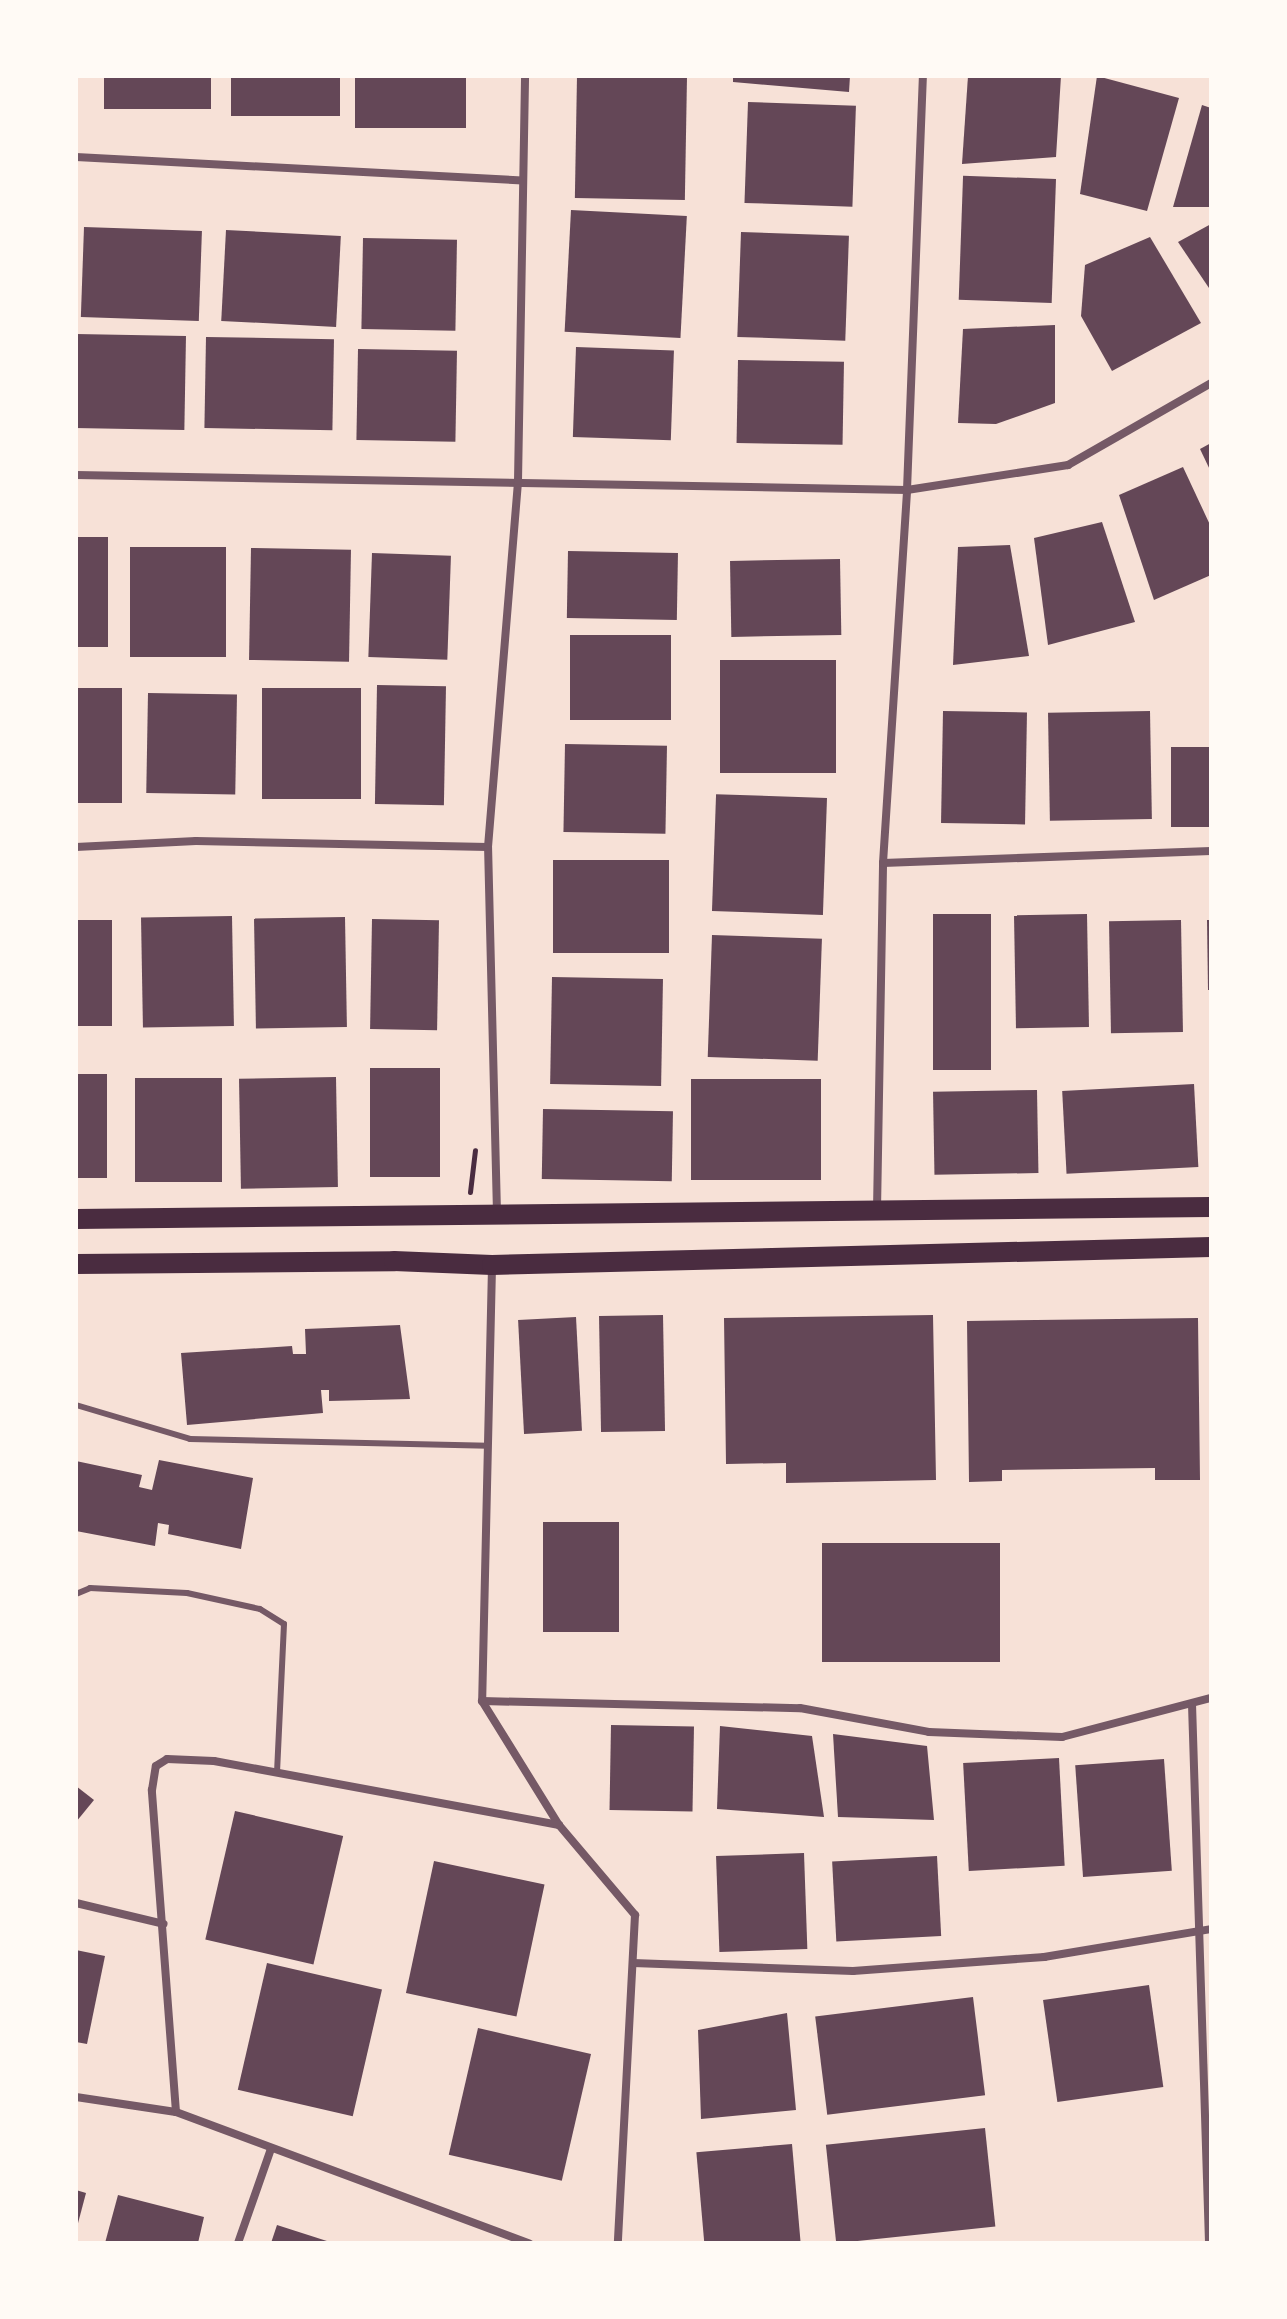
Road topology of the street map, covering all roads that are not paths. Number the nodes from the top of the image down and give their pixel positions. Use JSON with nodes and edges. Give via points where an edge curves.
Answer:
{"nodes":[{"id":1,"x":525,"y":76,"type":"edge"},
{"id":2,"x":923,"y":76,"type":"edge"},
{"id":3,"x":76,"y":157,"type":"edge"},
{"id":4,"x":522,"y":180,"type":"junction"},
{"id":5,"x":1211,"y":383,"type":"edge"},
{"id":6,"x":76,"y":475,"type":"edge"},
{"id":7,"x":518,"y":481,"type":"junction"},
{"id":8,"x":907,"y":490,"type":"junction"},
{"id":9,"x":76,"y":847,"type":"edge"},
{"id":10,"x":488,"y":847,"type":"junction"},
{"id":11,"x":1211,"y":851,"type":"edge"},
{"id":12,"x":883,"y":863,"type":"junction"},
{"id":13,"x":1211,"y":1207,"type":"edge"},
{"id":14,"x":877,"y":1211,"type":"junction"},
{"id":15,"x":497,"y":1213,"type":"junction"},
{"id":16,"x":76,"y":1219,"type":"edge"},
{"id":17,"x":1211,"y":1247,"type":"edge"},
{"id":18,"x":76,"y":1264,"type":"edge"},
{"id":19,"x":492,"y":1265,"type":"junction"},
{"id":20,"x":76,"y":1405,"type":"edge"},
{"id":21,"x":488,"y":1446,"type":"junction"},
{"id":22,"x":76,"y":1594,"type":"edge"},
{"id":23,"x":1211,"y":1698,"type":"edge"},
{"id":24,"x":482,"y":1701,"type":"junction"},
{"id":25,"x":1192,"y":1704,"type":"junction"},
{"id":26,"x":277,"y":1772,"type":"junction"},
{"id":27,"x":559,"y":1825,"type":"junction"},
{"id":28,"x":76,"y":1903,"type":"edge"},
{"id":29,"x":164,"y":1924,"type":"junction"},
{"id":30,"x":1206,"y":1928,"type":"edge"},
{"id":31,"x":633,"y":1963,"type":"junction"},
{"id":32,"x":76,"y":2097,"type":"edge"},
{"id":33,"x":176,"y":2112,"type":"junction"},
{"id":34,"x":271,"y":2149,"type":"junction"},
{"id":35,"x":238,"y":2243,"type":"edge"},
{"id":36,"x":529,"y":2243,"type":"edge"},
{"id":37,"x":618,"y":2243,"type":"edge"},
{"id":38,"x":1209,"y":2243,"type":"edge"}],
"edges":[{"from":1,"to":4,"type":"street"},
{"from":2,"to":8,"type":"street"},
{"from":3,"to":4,"type":"street"},
{"from":4,"to":7,"type":"street"},
{"from":5,"to":8,"type":"street","via":[[1068,465]]},
{"from":6,"to":7,"type":"street"},
{"from":7,"to":8,"type":"street"},
{"from":7,"to":10,"type":"street"},
{"from":8,"to":12,"type":"street"},
{"from":9,"to":10,"type":"street","via":[[196,841]]},
{"from":10,"to":15,"type":"street"},
{"from":11,"to":12,"type":"street"},
{"from":12,"to":14,"type":"street"},
{"from":13,"to":14,"type":"main road"},
{"from":14,"to":15,"type":"main road"},
{"from":15,"to":16,"type":"main road"},
{"from":17,"to":19,"type":"main road"},
{"from":18,"to":19,"type":"main road"},
{"from":19,"to":21,"type":"street"},
{"from":20,"to":21,"type":"lane","via":[[190,1439]]},
{"from":21,"to":24,"type":"street"},
{"from":22,"to":26,"type":"lane","via":[[90,1588],[187,1593],[260,1609],[284,1624]]},
{"from":23,"to":25,"type":"street"},
{"from":24,"to":25,"type":"street","via":[[800,1708],[929,1732],[1062,1737]]},
{"from":24,"to":27,"type":"street"},
{"from":25,"to":30,"type":"street"},
{"from":26,"to":27,"type":"street"},
{"from":26,"to":29,"type":"street","via":[[214,1761],[167,1759],[156,1766],[152,1790]]},
{"from":27,"to":31,"type":"street","via":[[635,1915]]},
{"from":28,"to":29,"type":"street"},
{"from":29,"to":33,"type":"street"},
{"from":30,"to":31,"type":"street","via":[[1044,1957],[853,1971]]},
{"from":30,"to":38,"type":"street"},
{"from":31,"to":37,"type":"street"},
{"from":32,"to":33,"type":"street"},
{"from":33,"to":34,"type":"street"},
{"from":34,"to":35,"type":"street"},
{"from":34,"to":36,"type":"street"}]}
